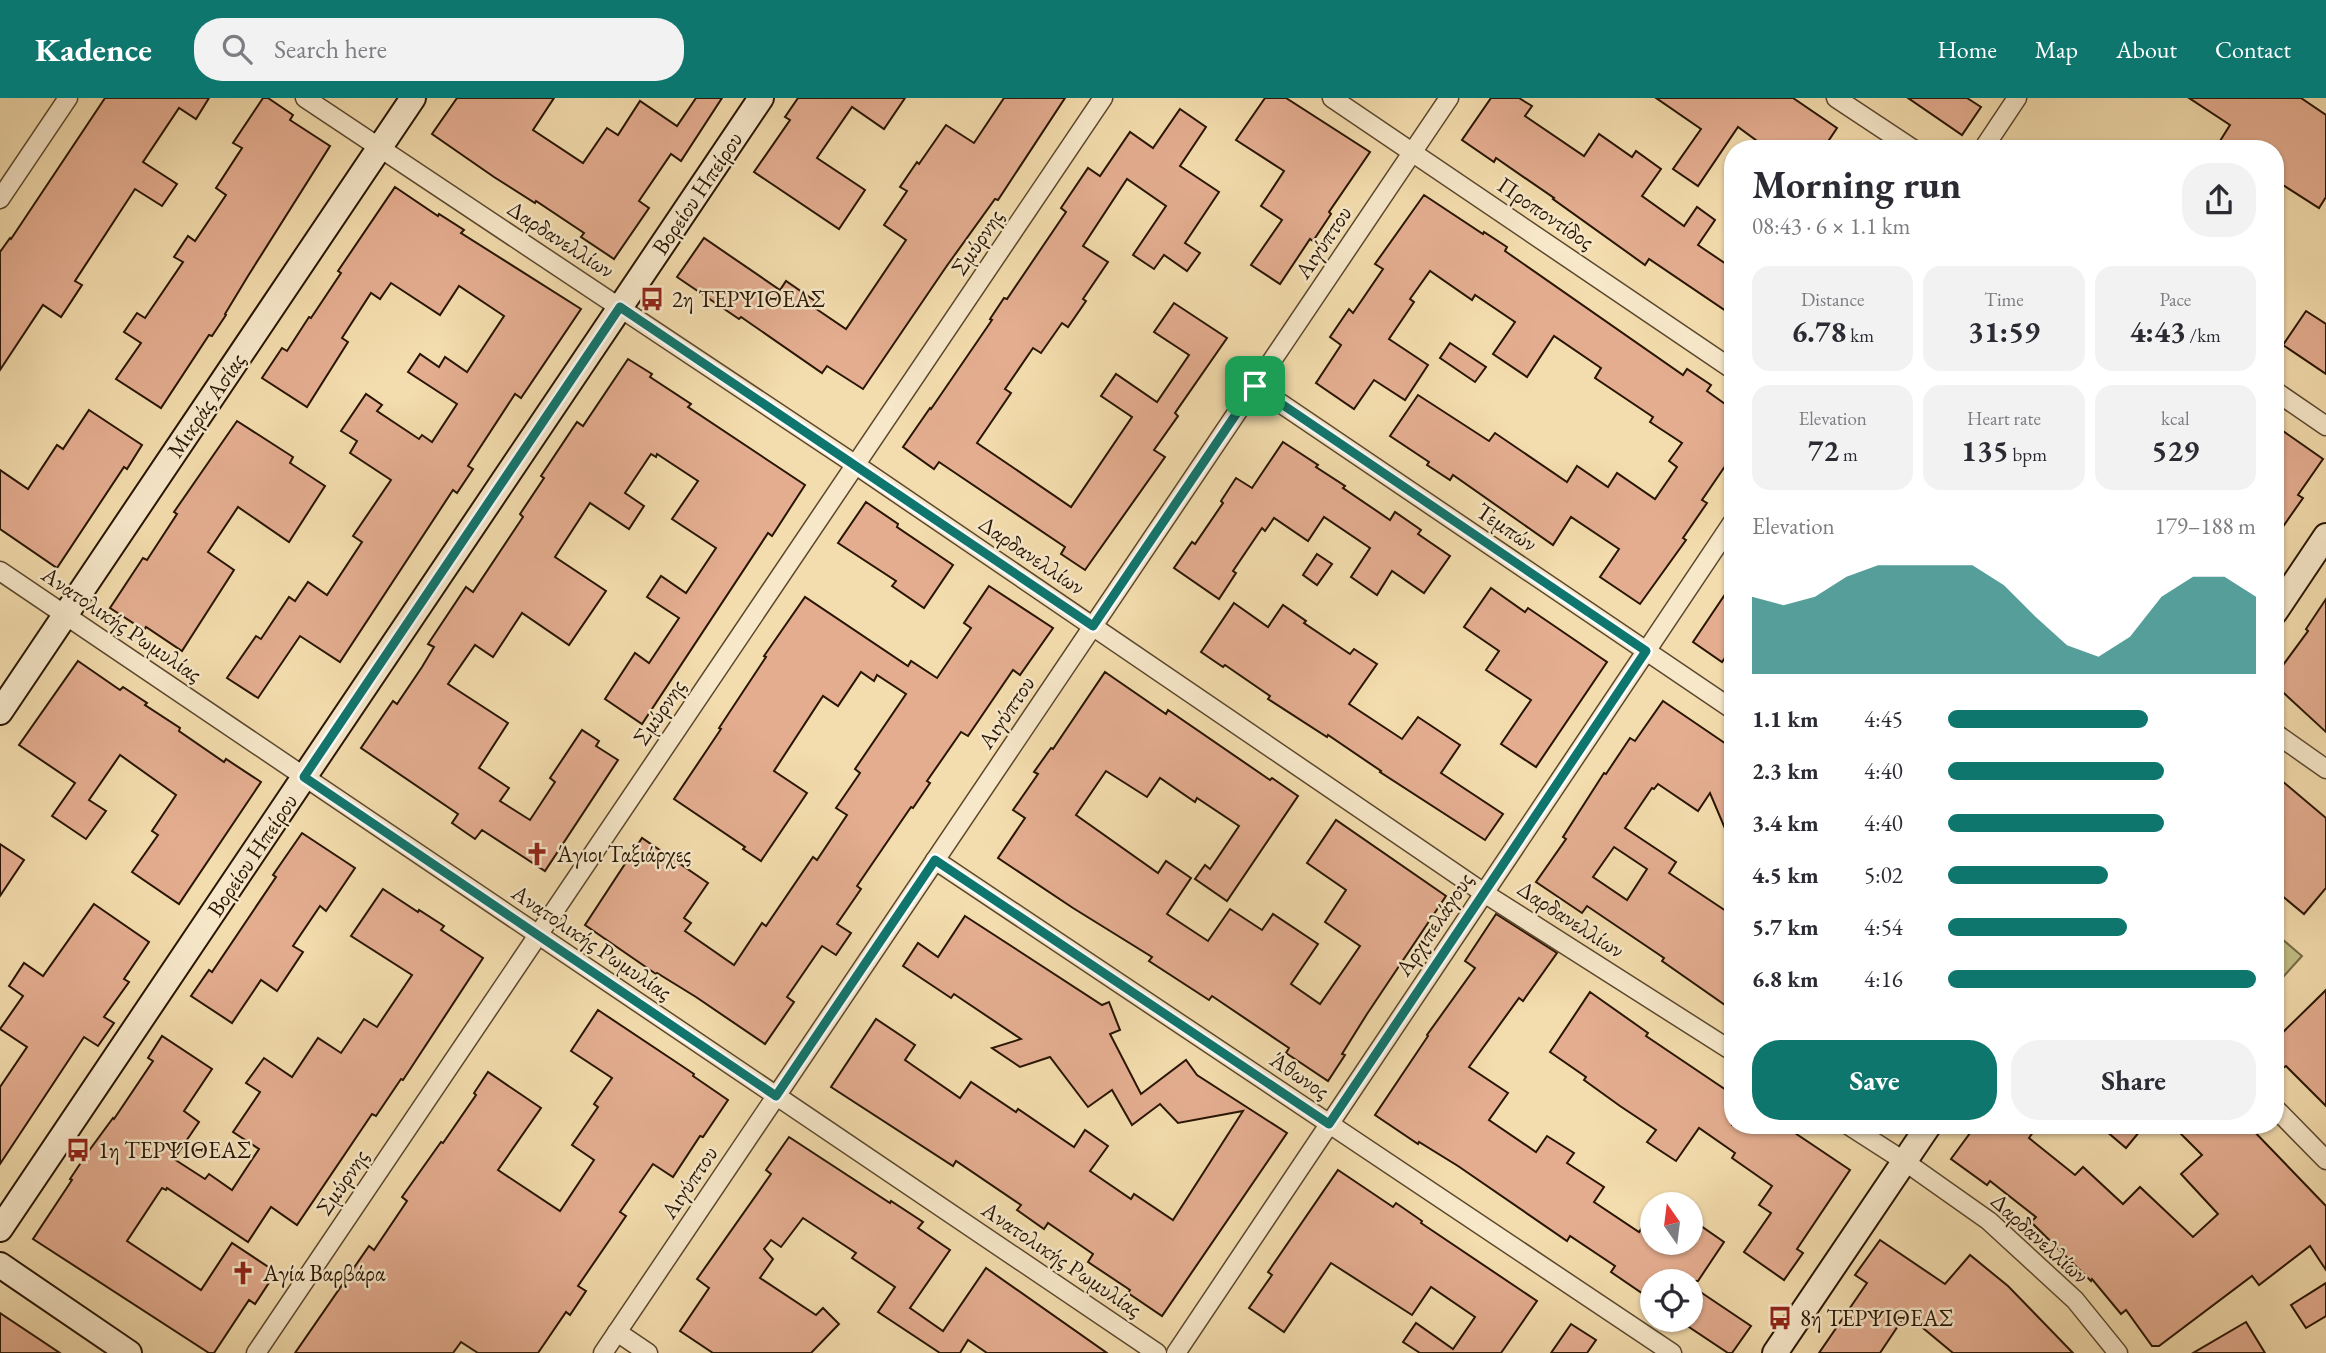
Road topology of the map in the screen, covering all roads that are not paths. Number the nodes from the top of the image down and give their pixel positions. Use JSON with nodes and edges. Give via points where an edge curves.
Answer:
{"nodes":[{"id":1,"x":68,"y":98,"type":"edge"},
{"id":2,"x":305,"y":98,"type":"edge"},
{"id":3,"x":413,"y":98,"type":"edge"},
{"id":4,"x":761,"y":98,"type":"edge"},
{"id":5,"x":1103,"y":98,"type":"edge"},
{"id":6,"x":1332,"y":98,"type":"edge"},
{"id":7,"x":1449,"y":98,"type":"edge"},
{"id":8,"x":1836,"y":98,"type":"edge"},
{"id":9,"x":2017,"y":98,"type":"edge"},
{"id":10,"x":1899,"y":140,"type":"edge"},
{"id":11,"x":1989,"y":140,"type":"edge"},
{"id":12,"x":379,"y":148,"type":"junction"},
{"id":13,"x":1413,"y":152,"type":"junction"},
{"id":14,"x":0,"y":200,"type":"edge"},
{"id":15,"x":620,"y":307,"type":"junction"},
{"id":16,"x":1724,"y":364,"type":"edge"},
{"id":17,"x":1255,"y":386,"type":"junction"},
{"id":18,"x":2284,"y":397,"type":"edge"},
{"id":19,"x":2326,"y":426,"type":"edge"},
{"id":20,"x":856,"y":464,"type":"junction"},
{"id":21,"x":1724,"y":535,"type":"edge"},
{"id":22,"x":2326,"y":536,"type":"edge"},
{"id":23,"x":0,"y":571,"type":"edge"},
{"id":24,"x":2284,"y":599,"type":"edge"},
{"id":25,"x":65,"y":615,"type":"junction"},
{"id":26,"x":1093,"y":626,"type":"junction"},
{"id":27,"x":1646,"y":651,"type":"junction"},
{"id":28,"x":1724,"y":704,"type":"edge"},
{"id":29,"x":0,"y":712,"type":"edge"},
{"id":30,"x":2284,"y":739,"type":"edge"},
{"id":31,"x":2326,"y":769,"type":"edge"},
{"id":32,"x":304,"y":777,"type":"junction"},
{"id":33,"x":935,"y":860,"type":"junction"},
{"id":34,"x":1484,"y":893,"type":"junction"},
{"id":35,"x":538,"y":935,"type":"junction"},
{"id":36,"x":1724,"y":1046,"type":"edge"},
{"id":37,"x":776,"y":1096,"type":"junction"},
{"id":38,"x":2284,"y":1117,"type":"edge"},
{"id":39,"x":1329,"y":1124,"type":"junction"},
{"id":40,"x":1862,"y":1134,"type":"edge"},
{"id":41,"x":1923,"y":1134,"type":"edge"},
{"id":42,"x":2326,"y":1160,"type":"edge"},
{"id":43,"x":1905,"y":1161,"type":"junction"},
{"id":44,"x":0,"y":1229,"type":"edge"},
{"id":45,"x":0,"y":1265,"type":"edge"},
{"id":46,"x":617,"y":1332,"type":"junction"},
{"id":47,"x":129,"y":1353,"type":"edge"},
{"id":48,"x":256,"y":1353,"type":"edge"},
{"id":49,"x":603,"y":1353,"type":"edge"},
{"id":50,"x":648,"y":1353,"type":"edge"},
{"id":51,"x":1157,"y":1353,"type":"edge"},
{"id":52,"x":1175,"y":1353,"type":"edge"},
{"id":53,"x":1672,"y":1353,"type":"edge"},
{"id":54,"x":1775,"y":1353,"type":"edge"},
{"id":55,"x":2118,"y":1353,"type":"edge"}],
"edges":[{"from":1,"to":14,"type":"street"},
{"from":2,"to":12,"type":"street","name":"Δαρδανελλίων"},
{"from":3,"to":12,"type":"street","name":"Μικράς Ασίας"},
{"from":4,"to":15,"type":"street","name":"Βορείου Ηπείρου"},
{"from":5,"to":20,"type":"street","name":"Σμύρνης"},
{"from":6,"to":13,"type":"street","name":"Προποντίδος"},
{"from":7,"to":13,"type":"street","name":"Αιγύπτου"},
{"from":8,"to":10,"type":"street"},
{"from":9,"to":11,"type":"street"},
{"from":12,"to":15,"type":"street","name":"Δαρδανελλίων"},
{"from":12,"to":25,"type":"street","name":"Μικράς Ασίας"},
{"from":13,"to":16,"type":"street","name":"Προποντίδος"},
{"from":13,"to":17,"type":"street","name":"Αιγύπτου"},
{"from":15,"to":20,"type":"street","name":"Δαρδανελλίων"},
{"from":15,"to":32,"type":"street","name":"Βορείου Ηπείρου"},
{"from":17,"to":26,"type":"street","name":"Αιγύπτου"},
{"from":17,"to":27,"type":"street","name":"Τεμπών"},
{"from":18,"to":19,"type":"street"},
{"from":20,"to":26,"type":"street","name":"Δαρδανελλίων"},
{"from":20,"to":35,"type":"street","name":"Σμύρνης"},
{"from":21,"to":27,"type":"street","name":"Αρχιπελάγους"},
{"from":22,"to":24,"type":"street"},
{"from":23,"to":25,"type":"street","name":"Ανατολικής Ρωμυλίας"},
{"from":25,"to":29,"type":"street","name":"Μικράς Ασίας"},
{"from":25,"to":32,"type":"street","name":"Ανατολικής Ρωμυλίας"},
{"from":26,"to":33,"type":"street","name":"Αιγύπτου"},
{"from":26,"to":34,"type":"street","name":"Δαρδανελλίων"},
{"from":27,"to":28,"type":"street","name":"Τεμπών"},
{"from":27,"to":34,"type":"street","name":"Αρχιπελάγους"},
{"from":30,"to":31,"type":"street"},
{"from":32,"to":35,"type":"street","name":"Ανατολικής Ρωμυλίας"},
{"from":32,"to":44,"type":"street","name":"Βορείου Ηπείρου"},
{"from":33,"to":37,"type":"street","name":"Αιγύπτου"},
{"from":33,"to":39,"type":"street","name":"Άθωνος"},
{"from":34,"to":36,"type":"street","name":"Δαρδανελλίων"},
{"from":34,"to":39,"type":"street","name":"Αρχιπελάγους"},
{"from":35,"to":37,"type":"street","name":"Ανατολικής Ρωμυλίας"},
{"from":35,"to":48,"type":"street","name":"Σμύρνης"},
{"from":37,"to":46,"type":"street","name":"Αιγύπτου"},
{"from":37,"to":51,"type":"street","name":"Ανατολικής Ρωμυλίας"},
{"from":38,"to":42,"type":"street"},
{"from":39,"to":52,"type":"street","name":"Αρχιπελάγους"},
{"from":39,"to":53,"type":"street","name":"Άθωνος"},
{"from":40,"to":43,"type":"street","name":"Δαρδανελλίων"},
{"from":41,"to":43,"type":"street"},
{"from":43,"to":54,"type":"street"},
{"from":43,"to":55,"type":"street","name":"Δαρδανελλίων","via":[[1989,1221],[2074,1300]]},
{"from":45,"to":47,"type":"street"},
{"from":46,"to":49,"type":"street","name":"Αιγύπτου"},
{"from":46,"to":50,"type":"street"}]}
